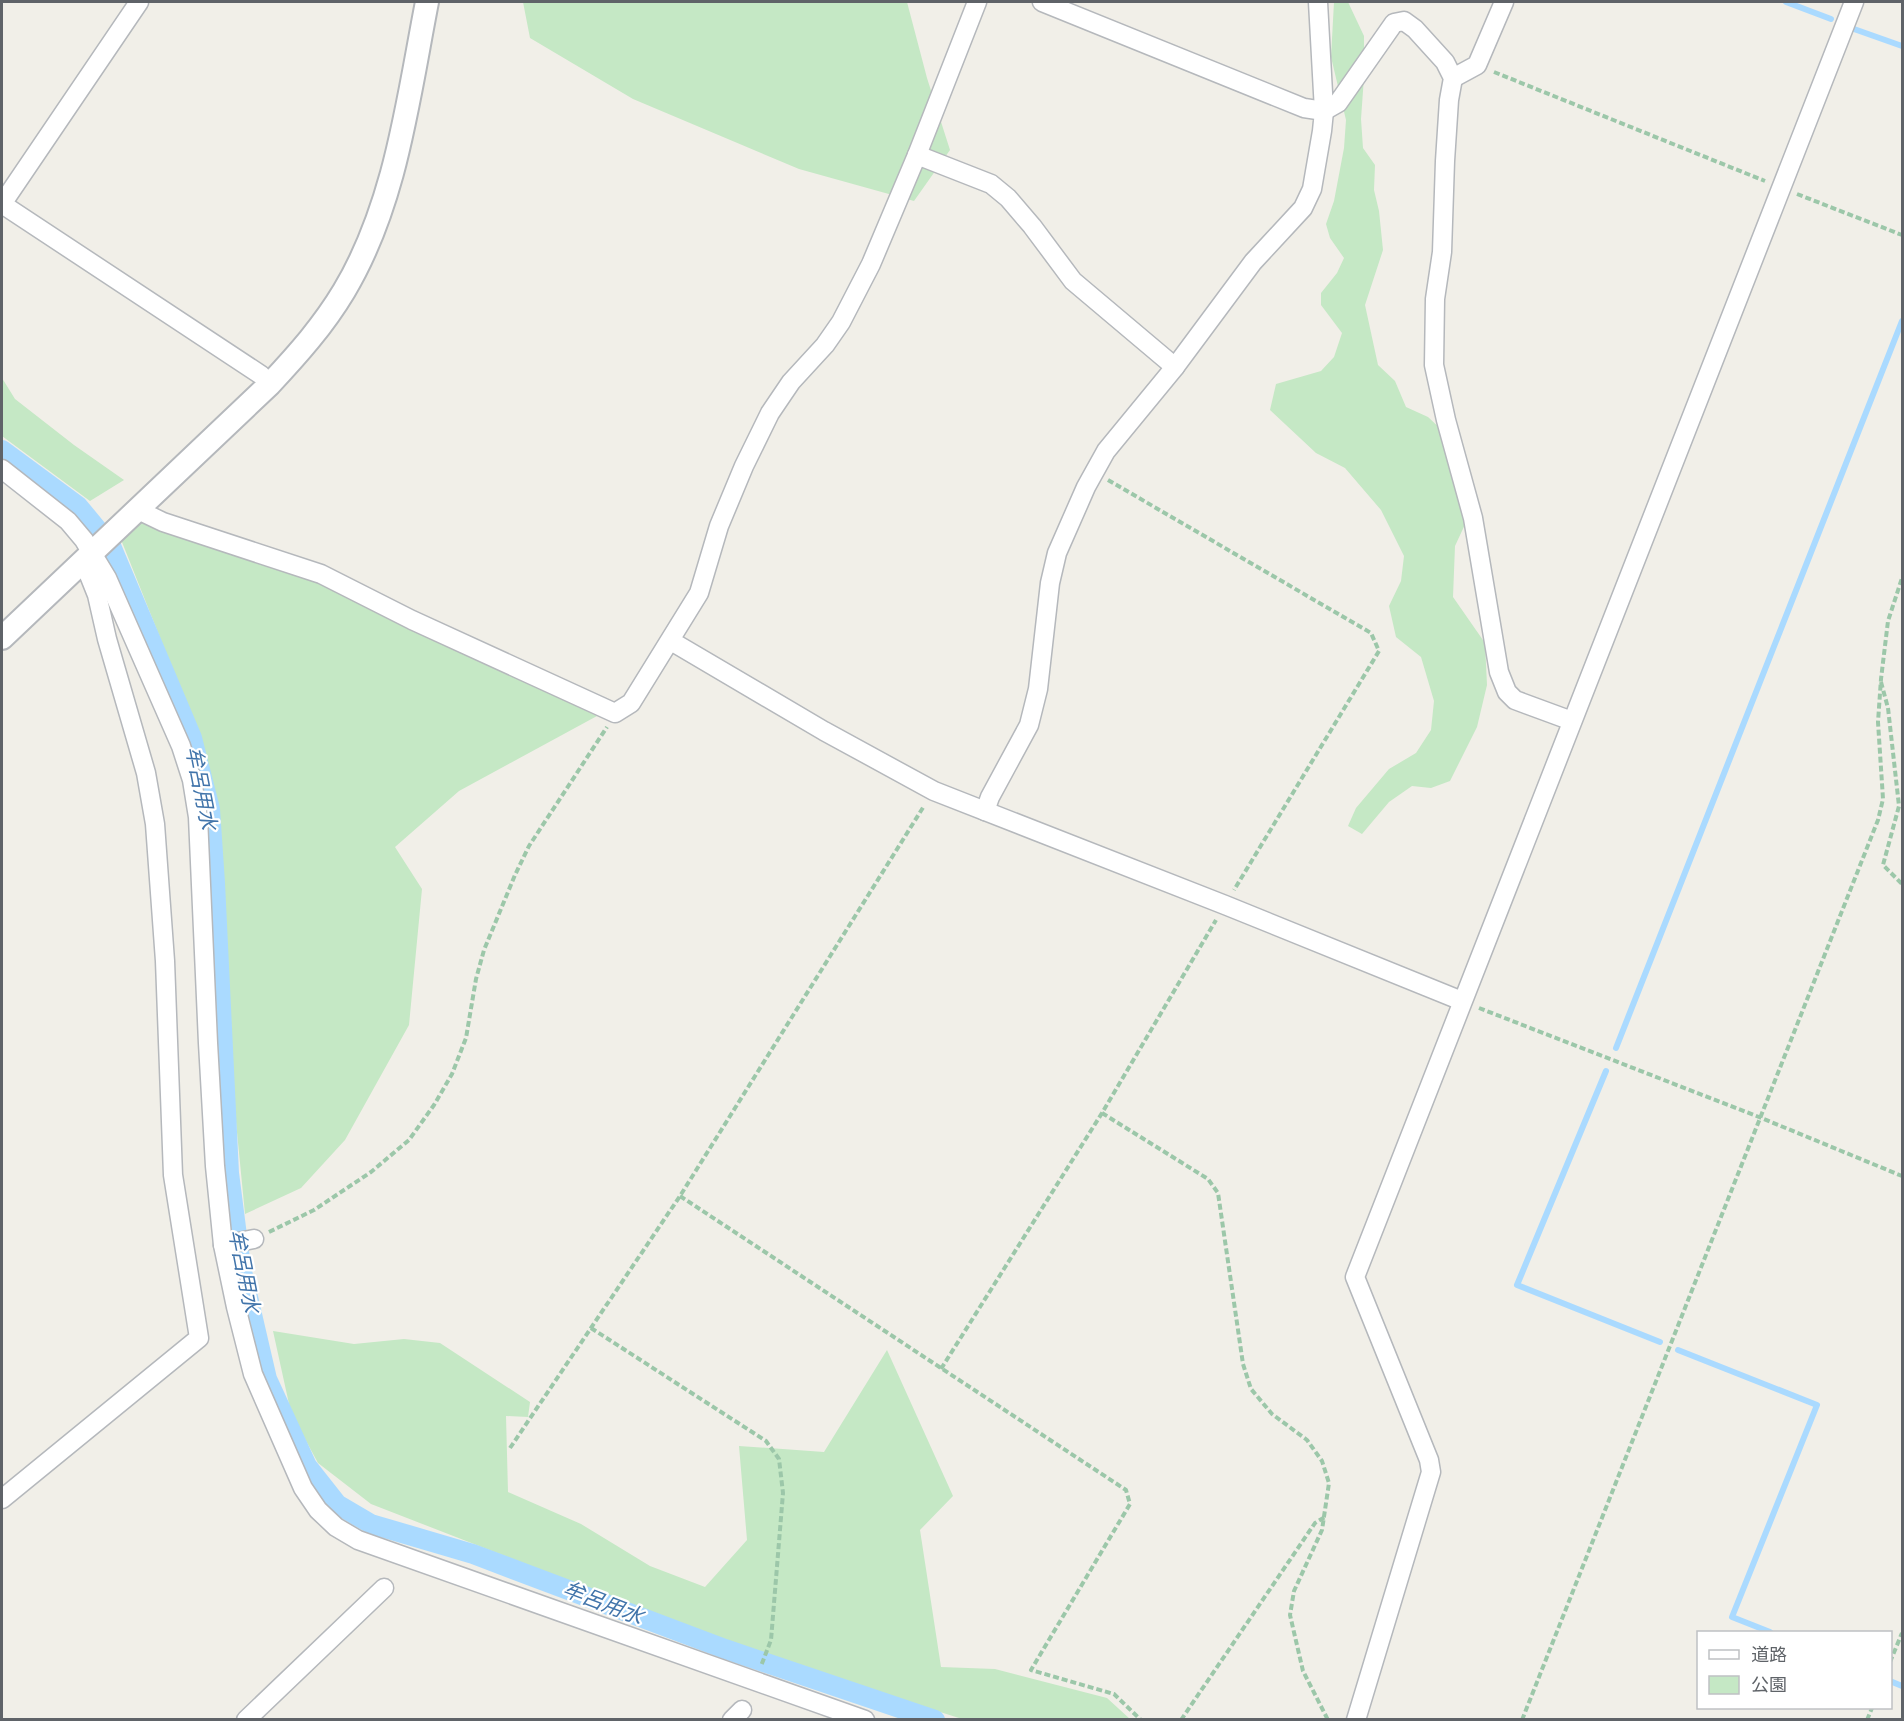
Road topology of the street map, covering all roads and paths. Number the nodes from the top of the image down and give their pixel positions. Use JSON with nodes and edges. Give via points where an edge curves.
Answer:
{"nodes":[{"id":1,"x":139,"y":2,"type":"edge"},
{"id":2,"x":427,"y":2,"type":"edge"},
{"id":3,"x":978,"y":2,"type":"edge"},
{"id":4,"x":1042,"y":2,"type":"edge"},
{"id":5,"x":1318,"y":2,"type":"edge"},
{"id":6,"x":1504,"y":2,"type":"edge"},
{"id":7,"x":1854,"y":2,"type":"edge"},
{"id":8,"x":1477,"y":65,"type":"junction"},
{"id":9,"x":1453,"y":78,"type":"junction"},
{"id":10,"x":1324,"y":111,"type":"junction"},
{"id":11,"x":917,"y":155,"type":"junction"},
{"id":12,"x":1781,"y":188,"type":"junction"},
{"id":13,"x":2,"y":204,"type":"edge"},
{"id":14,"x":1902,"y":235,"type":"edge"},
{"id":15,"x":1174,"y":367,"type":"junction"},
{"id":16,"x":270,"y":384,"type":"junction"},
{"id":17,"x":2,"y":469,"type":"edge"},
{"id":18,"x":138,"y":510,"type":"junction"},
{"id":19,"x":91,"y":553,"type":"junction"},
{"id":20,"x":1902,"y":578,"type":"edge"},
{"id":21,"x":2,"y":638,"type":"edge"},
{"id":22,"x":671,"y":641,"type":"junction"},
{"id":23,"x":1881,"y":679,"type":"junction"},
{"id":24,"x":615,"y":713,"type":"junction"},
{"id":25,"x":1572,"y":721,"type":"junction"},
{"id":26,"x":934,"y":791,"type":"junction"},
{"id":27,"x":985,"y":811,"type":"junction"},
{"id":28,"x":1902,"y":884,"type":"edge"},
{"id":29,"x":1462,"y":1001,"type":"junction"},
{"id":30,"x":1102,"y":1113,"type":"dead end"},
{"id":31,"x":1759,"y":1117,"type":"junction"},
{"id":32,"x":1902,"y":1176,"type":"edge"},
{"id":33,"x":680,"y":1196,"type":"junction"},
{"id":34,"x":254,"y":1239,"type":"joint"},
{"id":35,"x":227,"y":1245,"type":"junction"},
{"id":36,"x":591,"y":1328,"type":"junction"},
{"id":37,"x":510,"y":1448,"type":"dead end"},
{"id":38,"x":2,"y":1500,"type":"edge"},
{"id":39,"x":1325,"y":1516,"type":"junction"},
{"id":40,"x":384,"y":1588,"type":"dead end"},
{"id":41,"x":1902,"y":1633,"type":"edge"},
{"id":42,"x":765,"y":1656,"type":"dead end"},
{"id":43,"x":1892,"y":1657,"type":"edge"},
{"id":44,"x":246,"y":1719,"type":"edge"},
{"id":45,"x":865,"y":1719,"type":"edge"},
{"id":46,"x":1141,"y":1719,"type":"edge"},
{"id":47,"x":1180,"y":1719,"type":"edge"},
{"id":48,"x":1328,"y":1719,"type":"edge"},
{"id":49,"x":1356,"y":1719,"type":"edge"},
{"id":50,"x":1522,"y":1719,"type":"edge"}],
"edges":[{"from":1,"to":13,"type":"street"},
{"from":2,"to":16,"type":"street","via":[[404,123],[366,249],[311,339]]},
{"from":3,"to":11,"type":"street"},
{"from":4,"to":10,"type":"street","via":[[1304,108]]},
{"from":5,"to":10,"type":"street"},
{"from":6,"to":8,"type":"street"},
{"from":7,"to":12,"type":"street"},
{"from":8,"to":9,"type":"street"},
{"from":8,"to":12,"type":"path"},
{"from":9,"to":10,"type":"street","via":[[1445,62],[1415,29],[1404,21],[1394,23],[1338,103]]},
{"from":9,"to":25,"type":"street","via":[[1444,161],[1434,365],[1473,518],[1499,672],[1515,700]]},
{"from":10,"to":15,"type":"street","via":[[1312,189],[1303,208],[1253,262]]},
{"from":11,"to":15,"type":"street","via":[[991,184],[1008,198],[1073,281]]},
{"from":11,"to":22,"type":"street","via":[[871,264],[841,322],[790,382],[770,413],[719,526],[699,593]]},
{"from":12,"to":14,"type":"path"},
{"from":12,"to":25,"type":"street"},
{"from":13,"to":16,"type":"street"},
{"from":15,"to":27,"type":"street","via":[[1106,451],[1082,496],[1050,583],[1038,689],[1029,725]]},
{"from":16,"to":18,"type":"street"},
{"from":17,"to":19,"type":"street","via":[[68,521]]},
{"from":18,"to":19,"type":"street"},
{"from":18,"to":24,"type":"street","via":[[321,574]]},
{"from":19,"to":21,"type":"street"},
{"from":19,"to":35,"type":"street","via":[[107,578],[153,681],[192,780],[198,817],[215,1166]]},
{"from":19,"to":38,"type":"street","via":[[107,639],[146,773],[155,824],[173,1175],[199,1338]]},
{"from":20,"to":23,"type":"path","via":[[1888,621]]},
{"from":22,"to":24,"type":"street","via":[[631,703]]},
{"from":22,"to":26,"type":"street"},
{"from":23,"to":28,"type":"path","via":[[1899,806],[1883,865]]},
{"from":23,"to":31,"type":"path","via":[[1878,722],[1883,800],[1878,820]]},
{"from":24,"to":34,"type":"path","via":[[529,846],[515,875],[484,950],[466,1038],[434,1105],[408,1140],[371,1172],[314,1210]]},
{"from":25,"to":29,"type":"street"},
{"from":26,"to":27,"type":"street"},
{"from":26,"to":33,"type":"path"},
{"from":27,"to":29,"type":"street"},
{"from":29,"to":31,"type":"path"},
{"from":29,"to":49,"type":"street","via":[[1355,1277],[1431,1472]]},
{"from":30,"to":39,"type":"path","via":[[1208,1179],[1218,1193],[1251,1389],[1272,1414],[1307,1440],[1322,1461],[1329,1483]]},
{"from":31,"to":32,"type":"path"},
{"from":31,"to":50,"type":"path"},
{"from":33,"to":36,"type":"path"},
{"from":33,"to":46,"type":"path","via":[[1126,1490],[1130,1504],[1032,1670],[1114,1694]]},
{"from":34,"to":35,"type":"street"},
{"from":35,"to":45,"type":"street","via":[[236,1307],[253,1374],[303,1488],[336,1527],[358,1540]]},
{"from":36,"to":37,"type":"path"},
{"from":36,"to":42,"type":"path","via":[[766,1441],[779,1459],[783,1493],[771,1640]]},
{"from":39,"to":47,"type":"path","via":[[1315,1522]]},
{"from":39,"to":48,"type":"path","via":[[1294,1591],[1290,1615],[1303,1671]]},
{"from":40,"to":44,"type":"street"},
{"from":41,"to":43,"type":"path"}]}
